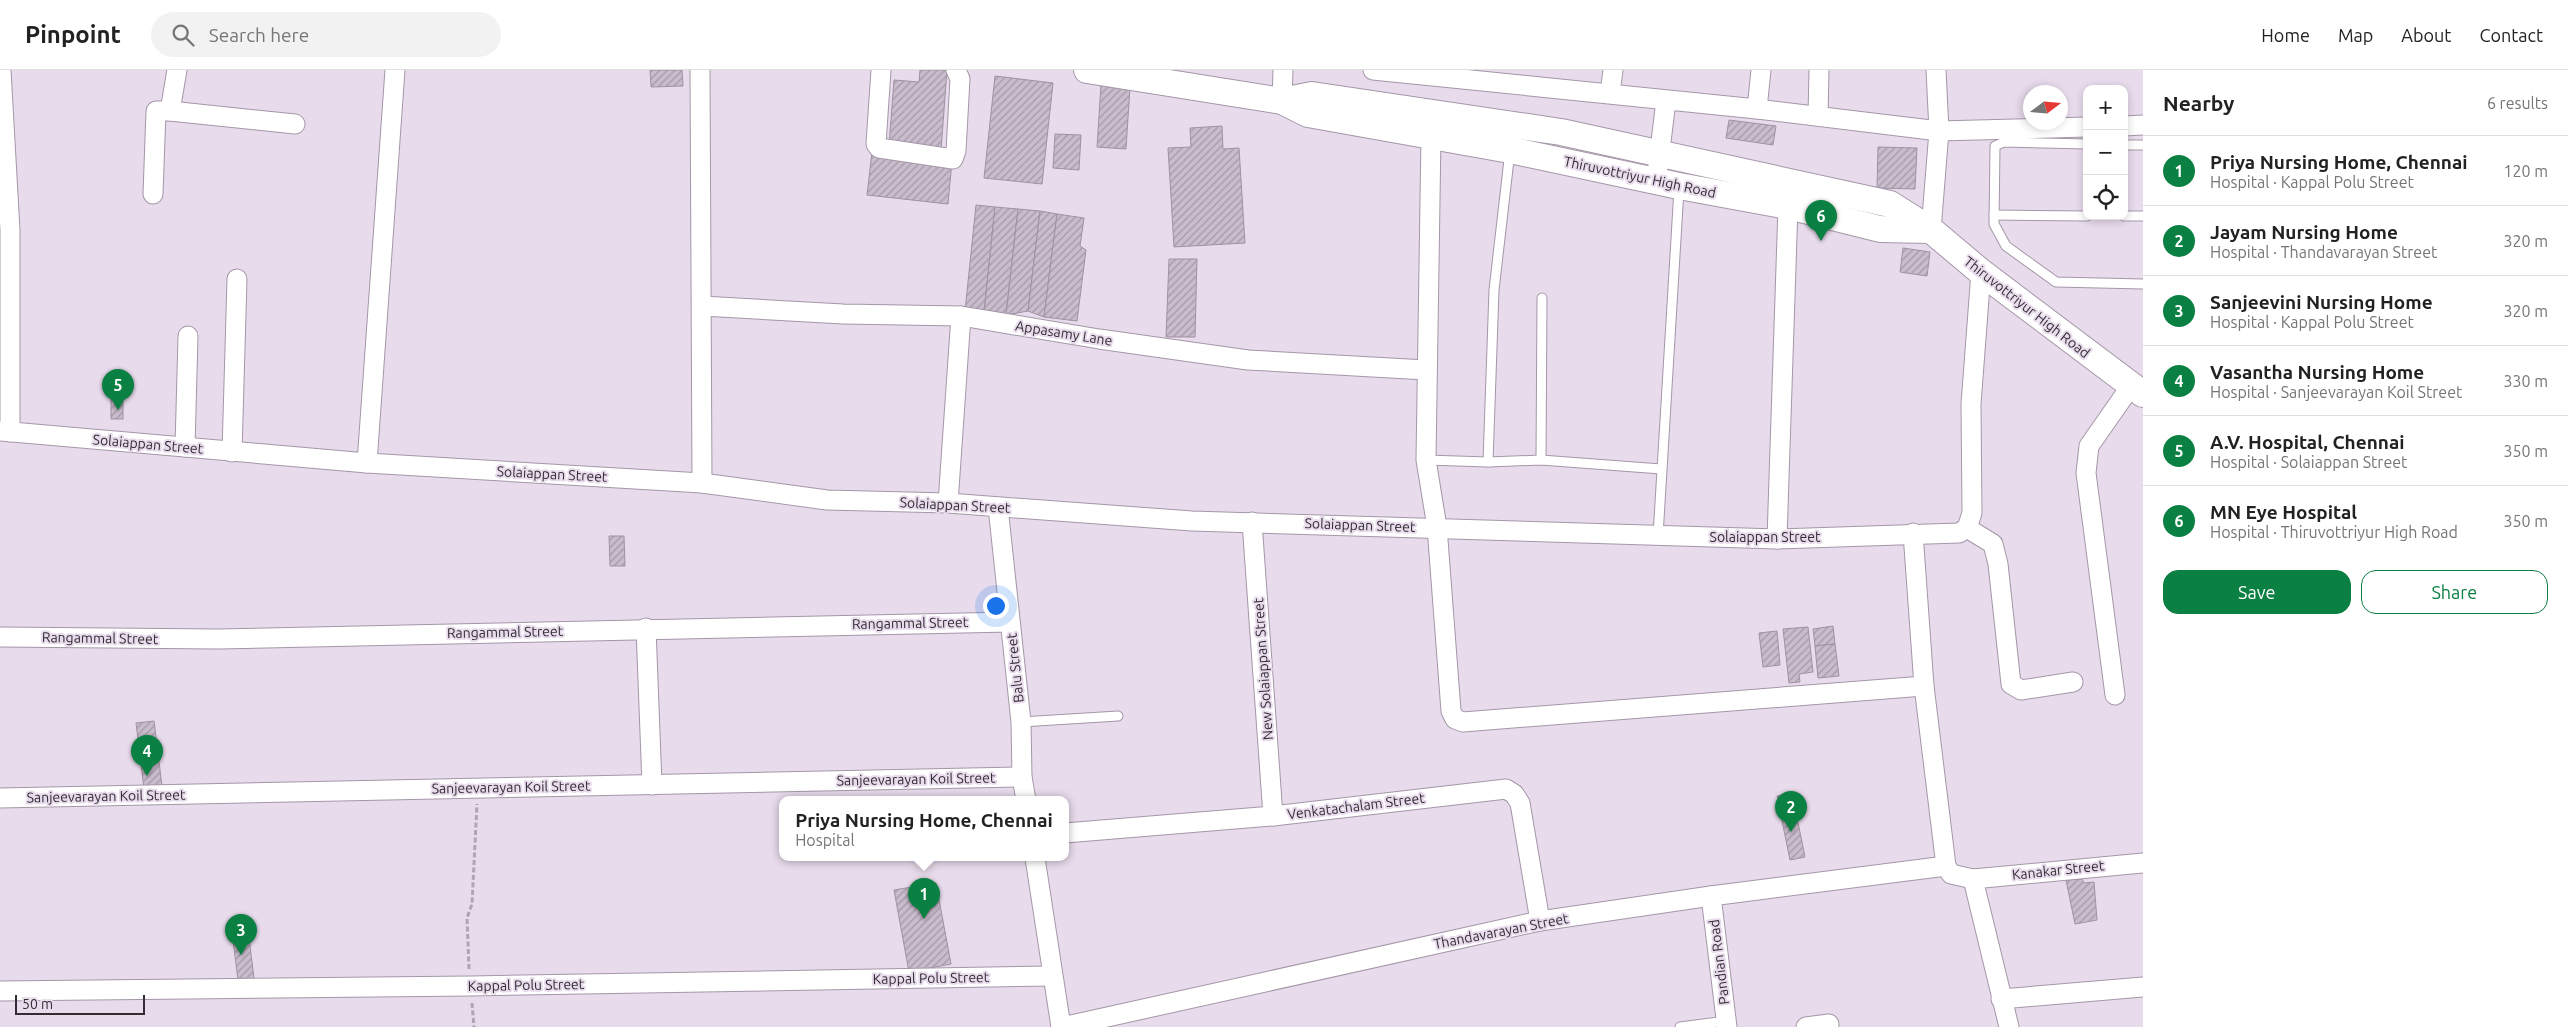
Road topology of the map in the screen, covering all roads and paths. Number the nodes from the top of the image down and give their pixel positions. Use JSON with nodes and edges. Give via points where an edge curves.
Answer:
{"nodes":[{"id":1,"x":1,"y":70,"type":"edge"},
{"id":2,"x":177,"y":70,"type":"edge"},
{"id":3,"x":395,"y":70,"type":"edge"},
{"id":4,"x":700,"y":70,"type":"edge"},
{"id":5,"x":881,"y":70,"type":"edge"},
{"id":6,"x":957,"y":70,"type":"edge"},
{"id":7,"x":1086,"y":70,"type":"edge"},
{"id":8,"x":1283,"y":70,"type":"edge"},
{"id":9,"x":1373,"y":70,"type":"edge"},
{"id":10,"x":1613,"y":70,"type":"edge"},
{"id":11,"x":1760,"y":70,"type":"edge"},
{"id":12,"x":1819,"y":70,"type":"edge"},
{"id":13,"x":1936,"y":70,"type":"edge"},
{"id":14,"x":1415,"y":72,"type":"edge"},
{"id":15,"x":1496,"y":76,"type":"edge"},
{"id":16,"x":1610,"y":93,"type":"junction"},
{"id":17,"x":1282,"y":101,"type":"junction"},
{"id":18,"x":1666,"y":101,"type":"junction"},
{"id":19,"x":1757,"y":108,"type":"junction"},
{"id":20,"x":170,"y":111,"type":"junction"},
{"id":21,"x":1818,"y":116,"type":"junction"},
{"id":22,"x":295,"y":124,"type":"dead end"},
{"id":23,"x":2143,"y":125,"type":"edge"},
{"id":24,"x":2128,"y":126,"type":"edge"},
{"id":25,"x":2083,"y":127,"type":"edge"},
{"id":26,"x":1939,"y":131,"type":"junction"},
{"id":27,"x":1431,"y":136,"type":"junction"},
{"id":28,"x":2083,"y":144,"type":"edge"},
{"id":29,"x":2128,"y":145,"type":"edge"},
{"id":30,"x":2143,"y":145,"type":"edge"},
{"id":31,"x":1510,"y":150,"type":"junction"},
{"id":32,"x":1660,"y":153,"type":"junction"},
{"id":33,"x":1668,"y":184,"type":"junction"},
{"id":34,"x":153,"y":194,"type":"dead end"},
{"id":35,"x":1788,"y":206,"type":"junction"},
{"id":36,"x":1994,"y":215,"type":"junction"},
{"id":37,"x":2083,"y":216,"type":"edge"},
{"id":38,"x":2128,"y":216,"type":"edge"},
{"id":39,"x":2143,"y":216,"type":"edge"},
{"id":40,"x":1931,"y":230,"type":"junction"},
{"id":41,"x":1981,"y":272,"type":"junction"},
{"id":42,"x":237,"y":279,"type":"dead end"},
{"id":43,"x":2143,"y":284,"type":"edge"},
{"id":44,"x":1542,"y":298,"type":"dead end"},
{"id":45,"x":702,"y":306,"type":"junction"},
{"id":46,"x":961,"y":316,"type":"junction"},
{"id":47,"x":188,"y":336,"type":"dead end"},
{"id":48,"x":1426,"y":370,"type":"junction"},
{"id":49,"x":2137,"y":390,"type":"edge"},
{"id":50,"x":5,"y":432,"type":"edge"},
{"id":51,"x":185,"y":447,"type":"junction"},
{"id":52,"x":232,"y":452,"type":"junction"},
{"id":53,"x":1426,"y":460,"type":"junction"},
{"id":54,"x":1541,"y":460,"type":"junction"},
{"id":55,"x":1488,"y":462,"type":"junction"},
{"id":56,"x":367,"y":463,"type":"junction"},
{"id":57,"x":1661,"y":468,"type":"junction"},
{"id":58,"x":702,"y":483,"type":"junction"},
{"id":59,"x":948,"y":503,"type":"junction"},
{"id":60,"x":998,"y":507,"type":"junction"},
{"id":61,"x":1252,"y":522,"type":"junction"},
{"id":62,"x":1437,"y":527,"type":"junction"},
{"id":63,"x":1967,"y":528,"type":"junction"},
{"id":64,"x":1913,"y":534,"type":"junction"},
{"id":65,"x":1658,"y":536,"type":"junction"},
{"id":66,"x":1777,"y":539,"type":"junction"},
{"id":67,"x":1010,"y":622,"type":"junction"},
{"id":68,"x":646,"y":628,"type":"junction"},
{"id":69,"x":0,"y":637,"type":"edge"},
{"id":70,"x":2073,"y":682,"type":"dead end"},
{"id":71,"x":1924,"y":686,"type":"junction"},
{"id":72,"x":2115,"y":695,"type":"dead end"},
{"id":73,"x":1118,"y":716,"type":"dead end"},
{"id":74,"x":1021,"y":722,"type":"junction"},
{"id":75,"x":1022,"y":777,"type":"junction"},
{"id":76,"x":652,"y":785,"type":"junction"},
{"id":77,"x":477,"y":788,"type":"junction"},
{"id":78,"x":1025,"y":796,"type":"edge"},
{"id":79,"x":0,"y":798,"type":"edge"},
{"id":80,"x":1273,"y":816,"type":"junction"},
{"id":81,"x":1069,"y":833,"type":"edge"},
{"id":82,"x":1036,"y":861,"type":"edge"},
{"id":83,"x":2143,"y":862,"type":"edge"},
{"id":84,"x":1946,"y":866,"type":"junction"},
{"id":85,"x":1974,"y":880,"type":"junction"},
{"id":86,"x":1711,"y":896,"type":"junction"},
{"id":87,"x":1540,"y":921,"type":"junction"},
{"id":88,"x":1052,"y":976,"type":"junction"},
{"id":89,"x":471,"y":986,"type":"junction"},
{"id":90,"x":2143,"y":987,"type":"edge"},
{"id":91,"x":0,"y":991,"type":"edge"},
{"id":92,"x":2002,"y":999,"type":"junction"},
{"id":93,"x":1727,"y":1024,"type":"edge"},
{"id":94,"x":1829,"y":1024,"type":"dead end"},
{"id":95,"x":474,"y":1027,"type":"edge"},
{"id":96,"x":1061,"y":1027,"type":"edge"},
{"id":97,"x":1680,"y":1027,"type":"edge"},
{"id":98,"x":1806,"y":1027,"type":"edge"},
{"id":99,"x":2008,"y":1027,"type":"edge"}],
"edges":[{"from":1,"to":50,"type":"street","via":[[10,230]]},
{"from":2,"to":20,"type":"street"},
{"from":3,"to":56,"type":"street"},
{"from":4,"to":45,"type":"street"},
{"from":5,"to":6,"type":"street","via":[[876,144],[879,148],[953,158],[960,79]]},
{"from":7,"to":17,"type":"main road","name":"Thiruvottriyur High Road"},
{"from":8,"to":17,"type":"street"},
{"from":9,"to":14,"type":"street"},
{"from":10,"to":16,"type":"street"},
{"from":11,"to":19,"type":"street"},
{"from":12,"to":21,"type":"street"},
{"from":13,"to":26,"type":"street"},
{"from":14,"to":15,"type":"street"},
{"from":15,"to":16,"type":"street"},
{"from":16,"to":18,"type":"street"},
{"from":17,"to":27,"type":"main road","name":"Thiruvottriyur High Road","via":[[1308,114]]},
{"from":17,"to":32,"type":"main road","via":[[1312,95],[1561,132]]},
{"from":18,"to":19,"type":"street"},
{"from":18,"to":32,"type":"street"},
{"from":19,"to":21,"type":"street"},
{"from":20,"to":22,"type":"street"},
{"from":20,"to":34,"type":"street","via":[[156,111]]},
{"from":21,"to":26,"type":"street"},
{"from":23,"to":24,"type":"street"},
{"from":25,"to":26,"type":"street"},
{"from":26,"to":40,"type":"street"},
{"from":27,"to":31,"type":"main road","name":"Thiruvottriyur High Road"},
{"from":27,"to":48,"type":"street"},
{"from":28,"to":36,"type":"lane","via":[[2004,142],[1995,146]]},
{"from":29,"to":30,"type":"lane"},
{"from":31,"to":33,"type":"main road","name":"Thiruvottriyur High Road"},
{"from":31,"to":55,"type":"lane","via":[[1494,290]]},
{"from":32,"to":33,"type":"street"},
{"from":32,"to":40,"type":"main road","via":[[1890,204]]},
{"from":33,"to":35,"type":"main road","name":"Thiruvottriyur High Road"},
{"from":33,"to":57,"type":"lane"},
{"from":35,"to":40,"type":"main road","name":"Thiruvottriyur High Road","via":[[1880,229]]},
{"from":35,"to":66,"type":"street"},
{"from":36,"to":37,"type":"lane"},
{"from":36,"to":43,"type":"lane","via":[[1994,224],[2006,246],[2056,282]]},
{"from":38,"to":39,"type":"lane"},
{"from":40,"to":41,"type":"main road","name":"Thiruvottriyur High Road"},
{"from":41,"to":49,"type":"main road","name":"Thiruvottriyur High Road"},
{"from":41,"to":63,"type":"street","via":[[1971,404],[1972,513]]},
{"from":42,"to":52,"type":"street"},
{"from":44,"to":54,"type":"lane"},
{"from":45,"to":46,"type":"street","name":"Appasamy Lane","via":[[843,314]]},
{"from":45,"to":58,"type":"street"},
{"from":46,"to":48,"type":"street","name":"Appasamy Lane","via":[[1248,360]]},
{"from":46,"to":59,"type":"street"},
{"from":47,"to":51,"type":"street"},
{"from":48,"to":53,"type":"street"},
{"from":49,"to":72,"type":"street","via":[[2089,446],[2086,473]]},
{"from":50,"to":51,"type":"street","name":"Solaiappan Street"},
{"from":51,"to":52,"type":"street","name":"Solaiappan Street"},
{"from":52,"to":56,"type":"street","name":"Solaiappan Street"},
{"from":53,"to":55,"type":"lane"},
{"from":53,"to":62,"type":"street"},
{"from":54,"to":55,"type":"lane"},
{"from":54,"to":57,"type":"lane"},
{"from":56,"to":58,"type":"street","name":"Solaiappan Street"},
{"from":57,"to":65,"type":"lane"},
{"from":58,"to":59,"type":"street","name":"Solaiappan Street","via":[[827,500]]},
{"from":59,"to":60,"type":"street","name":"Solaiappan Street"},
{"from":60,"to":61,"type":"street","name":"Solaiappan Street","via":[[1192,521]]},
{"from":60,"to":67,"type":"street","name":"Balu Street"},
{"from":61,"to":62,"type":"street","name":"Solaiappan Street"},
{"from":61,"to":80,"type":"street","name":"New Solaiappan Street"},
{"from":62,"to":65,"type":"street","name":"Solaiappan Street"},
{"from":62,"to":71,"type":"street","via":[[1451,711],[1455,719],[1463,722]]},
{"from":63,"to":64,"type":"street","name":"Solaiappan Street","via":[[1959,533]]},
{"from":63,"to":70,"type":"street","via":[[1993,544],[2011,684],[2021,690]]},
{"from":64,"to":66,"type":"street","name":"Solaiappan Street"},
{"from":64,"to":71,"type":"street"},
{"from":65,"to":66,"type":"street","name":"Solaiappan Street"},
{"from":67,"to":68,"type":"street","name":"Rangammal Street"},
{"from":67,"to":74,"type":"street","name":"Balu Street"},
{"from":68,"to":69,"type":"street","name":"Rangammal Street","via":[[218,639]]},
{"from":68,"to":76,"type":"street"},
{"from":71,"to":84,"type":"street"},
{"from":73,"to":74,"type":"lane"},
{"from":74,"to":75,"type":"street","name":"Balu Street"},
{"from":75,"to":76,"type":"street","name":"Sanjeevarayan Koil Street"},
{"from":75,"to":78,"type":"street","name":"Balu Street"},
{"from":76,"to":77,"type":"street","name":"Sanjeevarayan Koil Street"},
{"from":77,"to":79,"type":"street","name":"Sanjeevarayan Koil Street"},
{"from":77,"to":89,"type":"path","via":[[478,825],[472,904],[467,918]]},
{"from":80,"to":81,"type":"street","name":"Venkatachalam Street"},
{"from":80,"to":87,"type":"street","name":"Venkatachalam Street","via":[[1506,789],[1520,804]]},
{"from":82,"to":88,"type":"street"},
{"from":83,"to":85,"type":"street","name":"Kanakar Street"},
{"from":84,"to":85,"type":"street","via":[[1951,874]]},
{"from":84,"to":86,"type":"street","name":"Thandavarayan Street"},
{"from":85,"to":92,"type":"street"},
{"from":86,"to":87,"type":"street","name":"Thandavarayan Street"},
{"from":86,"to":93,"type":"street","name":"Pandian Road"},
{"from":87,"to":96,"type":"street","name":"Thandavarayan Street"},
{"from":88,"to":89,"type":"street","name":"Kappal Polu Street"},
{"from":88,"to":96,"type":"street"},
{"from":89,"to":91,"type":"street","name":"Kappal Polu Street"},
{"from":89,"to":95,"type":"path"},
{"from":90,"to":92,"type":"street"},
{"from":92,"to":99,"type":"street"},
{"from":93,"to":97,"type":"lane"},
{"from":94,"to":98,"type":"street"}]}
